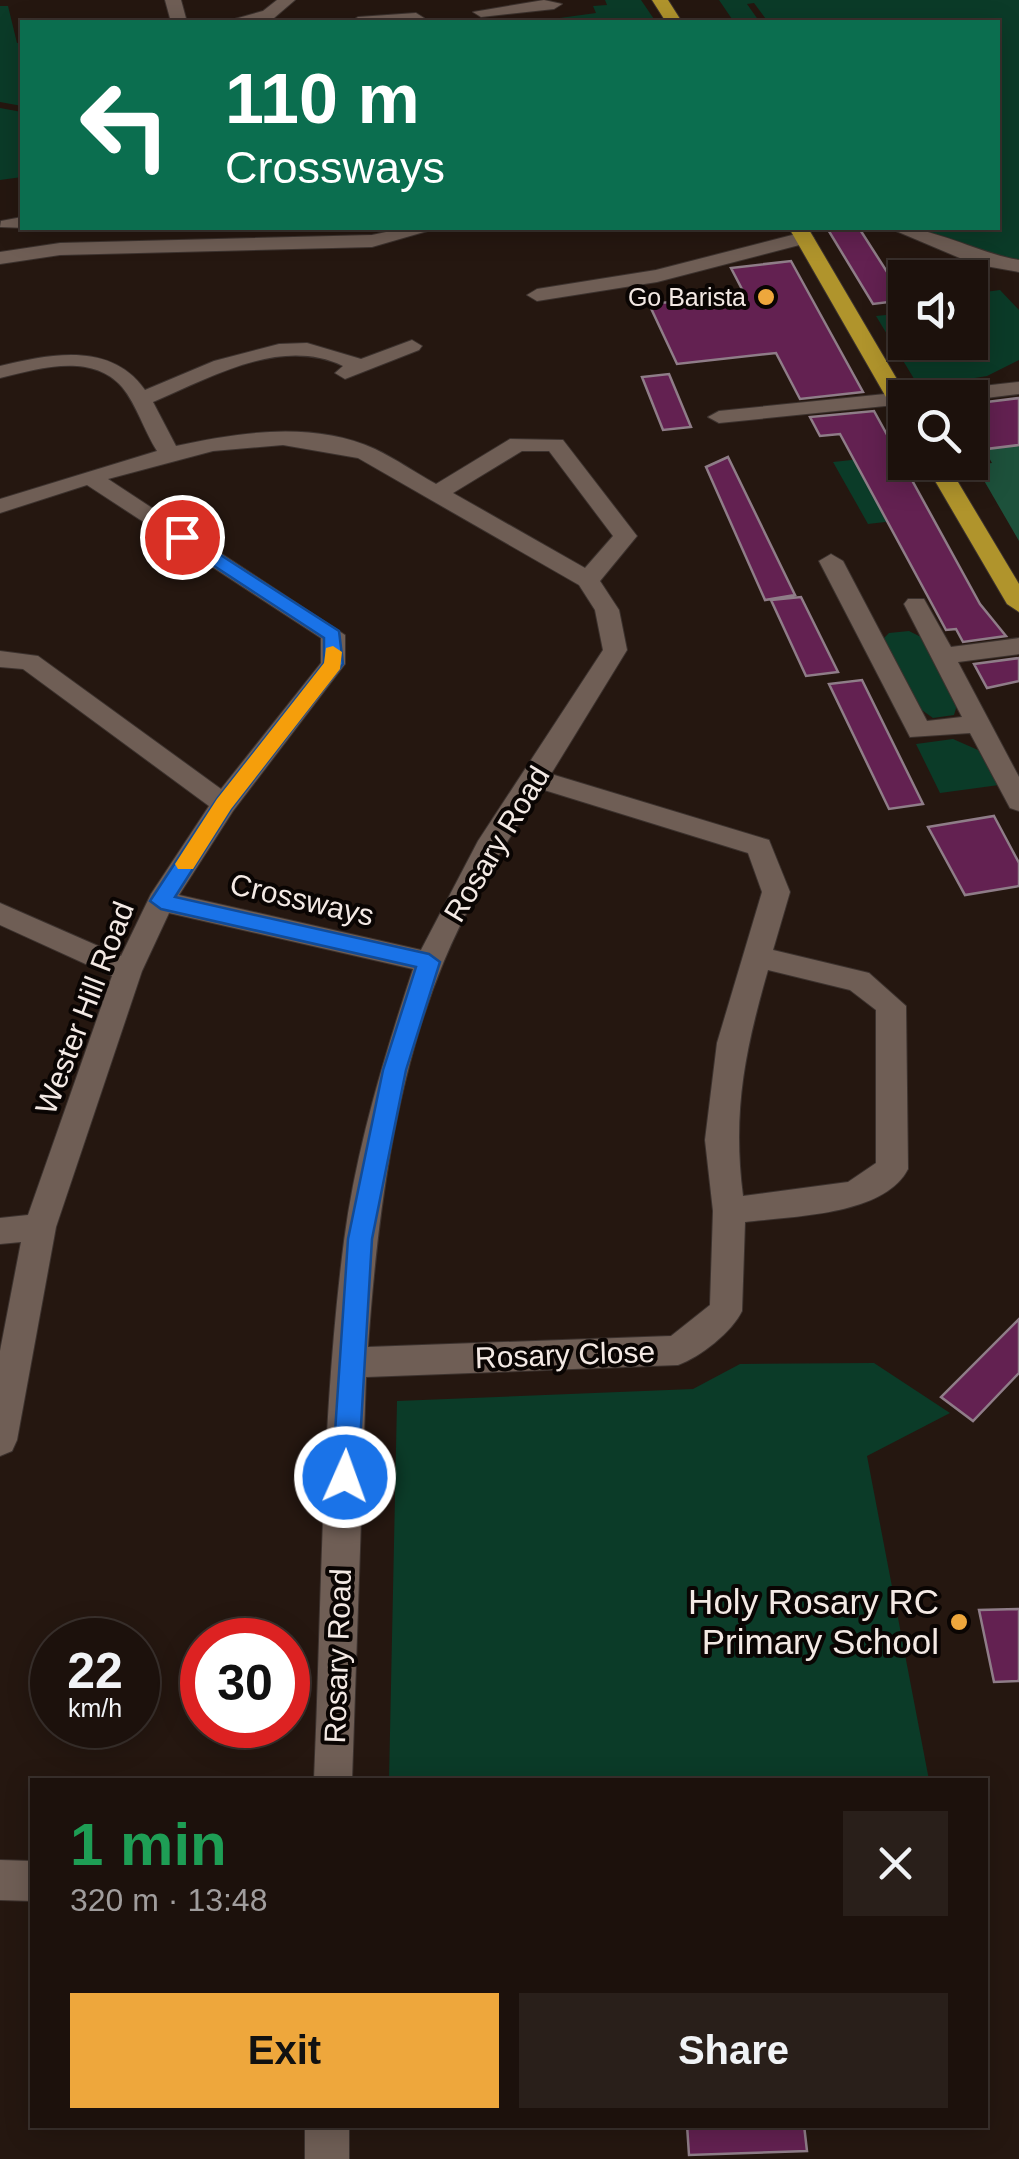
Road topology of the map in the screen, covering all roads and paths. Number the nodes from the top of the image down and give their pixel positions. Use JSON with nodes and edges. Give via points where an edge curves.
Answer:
{"nodes":[{"id":1,"x":287,"y":0,"type":"edge"},
{"id":2,"x":552,"y":0,"type":"edge"},
{"id":3,"x":482,"y":12,"type":"dead end"},
{"id":4,"x":268,"y":15,"type":"junction"},
{"id":5,"x":416,"y":18,"type":"dead end"},
{"id":6,"x":242,"y":20,"type":"edge"},
{"id":7,"x":286,"y":20,"type":"edge"},
{"id":8,"x":403,"y":20,"type":"edge"},
{"id":9,"x":23,"y":230,"type":"edge"},
{"id":10,"x":419,"y":230,"type":"edge"},
{"id":11,"x":904,"y":230,"type":"edge"},
{"id":12,"x":801,"y":233,"type":"edge"},
{"id":13,"x":234,"y":236,"type":"edge"},
{"id":14,"x":35,"y":252,"type":"junction"},
{"id":15,"x":0,"y":258,"type":"edge"},
{"id":16,"x":1019,"y":266,"type":"edge"},
{"id":17,"x":537,"y":295,"type":"dead end"},
{"id":18,"x":412,"y":346,"type":"dead end"},
{"id":19,"x":361,"y":367,"type":"junction"},
{"id":20,"x":1019,"y":371,"type":"edge"},
{"id":21,"x":0,"y":372,"type":"edge"},
{"id":22,"x":337,"y":376,"type":"dead end"},
{"id":23,"x":889,"y":380,"type":"edge"},
{"id":24,"x":988,"y":388,"type":"edge"},
{"id":25,"x":1019,"y":388,"type":"edge"},
{"id":26,"x":988,"y":391,"type":"edge"},
{"id":27,"x":141,"y":399,"type":"junction"},
{"id":28,"x":888,"y":403,"type":"edge"},
{"id":29,"x":719,"y":417,"type":"dead end"},
{"id":30,"x":172,"y":456,"type":"junction"},
{"id":31,"x":92,"y":478,"type":"junction"},
{"id":32,"x":946,"y":480,"type":"edge"},
{"id":33,"x":434,"y":496,"type":"junction"},
{"id":34,"x":0,"y":506,"type":"edge"},
{"id":35,"x":832,"y":561,"type":"dead end"},
{"id":36,"x":588,"y":580,"type":"junction"},
{"id":37,"x":1019,"y":604,"type":"edge"},
{"id":38,"x":866,"y":626,"type":"junction"},
{"id":39,"x":1019,"y":646,"type":"edge"},
{"id":40,"x":943,"y":656,"type":"junction"},
{"id":41,"x":0,"y":659,"type":"edge"},
{"id":42,"x":977,"y":724,"type":"junction"},
{"id":43,"x":534,"y":778,"type":"junction"},
{"id":44,"x":1019,"y":802,"type":"edge"},
{"id":45,"x":224,"y":804,"type":"junction"},
{"id":46,"x":161,"y":901,"type":"junction"},
{"id":47,"x":0,"y":913,"type":"edge"},
{"id":48,"x":757,"y":958,"type":"junction"},
{"id":49,"x":429,"y":962,"type":"junction"},
{"id":50,"x":128,"y":972,"type":"junction"},
{"id":51,"x":729,"y":1211,"type":"junction"},
{"id":52,"x":40,"y":1227,"type":"junction"},
{"id":53,"x":0,"y":1230,"type":"edge"},
{"id":54,"x":350,"y":1363,"type":"junction"},
{"id":55,"x":0,"y":1440,"type":"edge"},
{"id":56,"x":332,"y":1778,"type":"edge"},
{"id":57,"x":0,"y":1880,"type":"edge"},
{"id":58,"x":30,"y":1881,"type":"edge"},
{"id":59,"x":328,"y":2128,"type":"edge"},
{"id":60,"x":328,"y":2159,"type":"edge"}],
"edges":[{"from":1,"to":4,"type":"street"},
{"from":2,"to":3,"type":"street"},
{"from":4,"to":6,"type":"street"},
{"from":4,"to":7,"type":"street"},
{"from":5,"to":8,"type":"street"},
{"from":9,"to":14,"type":"street"},
{"from":10,"to":13,"type":"street","via":[[372,241]]},
{"from":11,"to":16,"type":"street","via":[[981,260]]},
{"from":12,"to":17,"type":"street","via":[[657,276]]},
{"from":12,"to":23,"type":"highway"},
{"from":13,"to":14,"type":"street"},
{"from":14,"to":15,"type":"street"},
{"from":18,"to":19,"type":"street"},
{"from":19,"to":22,"type":"street"},
{"from":19,"to":27,"type":"street","via":[[325,352],[268,352]]},
{"from":20,"to":24,"type":"street"},
{"from":21,"to":27,"type":"street","via":[[60,359],[98,362],[119,372]]},
{"from":25,"to":26,"type":"street"},
{"from":27,"to":30,"type":"street"},
{"from":28,"to":29,"type":"street"},
{"from":30,"to":31,"type":"street"},
{"from":30,"to":33,"type":"street","via":[[238,440],[328,442],[366,454]]},
{"from":31,"to":34,"type":"street"},
{"from":31,"to":45,"type":"street","name":"Wester Hill Road","via":[[333,635],[333,664]]},
{"from":32,"to":37,"type":"highway"},
{"from":33,"to":36,"type":"street"},
{"from":33,"to":36,"type":"street","via":[[518,444],[555,445],[624,536]]},
{"from":35,"to":38,"type":"street"},
{"from":36,"to":43,"type":"street","name":"Rosary Road","via":[[607,610],[615,650]]},
{"from":38,"to":40,"type":"street","via":[[919,612]]},
{"from":38,"to":42,"type":"street","via":[[919,731]]},
{"from":39,"to":40,"type":"street"},
{"from":40,"to":42,"type":"street"},
{"from":41,"to":45,"type":"street","via":[[30,662]]},
{"from":42,"to":44,"type":"street"},
{"from":43,"to":48,"type":"street","name":"Rosary Close","via":[[759,847],[776,892]]},
{"from":43,"to":49,"type":"street","name":"Rosary Road","via":[[488,848]]},
{"from":45,"to":46,"type":"street","name":"Wester Hill Road"},
{"from":46,"to":49,"type":"street","name":"Crossways"},
{"from":46,"to":50,"type":"street","name":"Wester Hill Road"},
{"from":47,"to":50,"type":"street"},
{"from":48,"to":51,"type":"street","name":"Rosary Close","via":[[732,1042],[720,1140]]},
{"from":48,"to":51,"type":"street","via":[[859,981],[890,1006],[892,1169],[855,1194]]},
{"from":49,"to":54,"type":"street","name":"Rosary Road","via":[[395,1070],[360,1239]]},
{"from":50,"to":52,"type":"street","name":"Wester Hill Road"},
{"from":51,"to":54,"type":"street","name":"Rosary Close","via":[[726,1312],[678,1350]]},
{"from":52,"to":53,"type":"street"},
{"from":52,"to":55,"type":"street","name":"Wester Hill Road"},
{"from":54,"to":56,"type":"street","name":"Rosary Road"},
{"from":57,"to":58,"type":"street"},
{"from":59,"to":60,"type":"street"}]}
